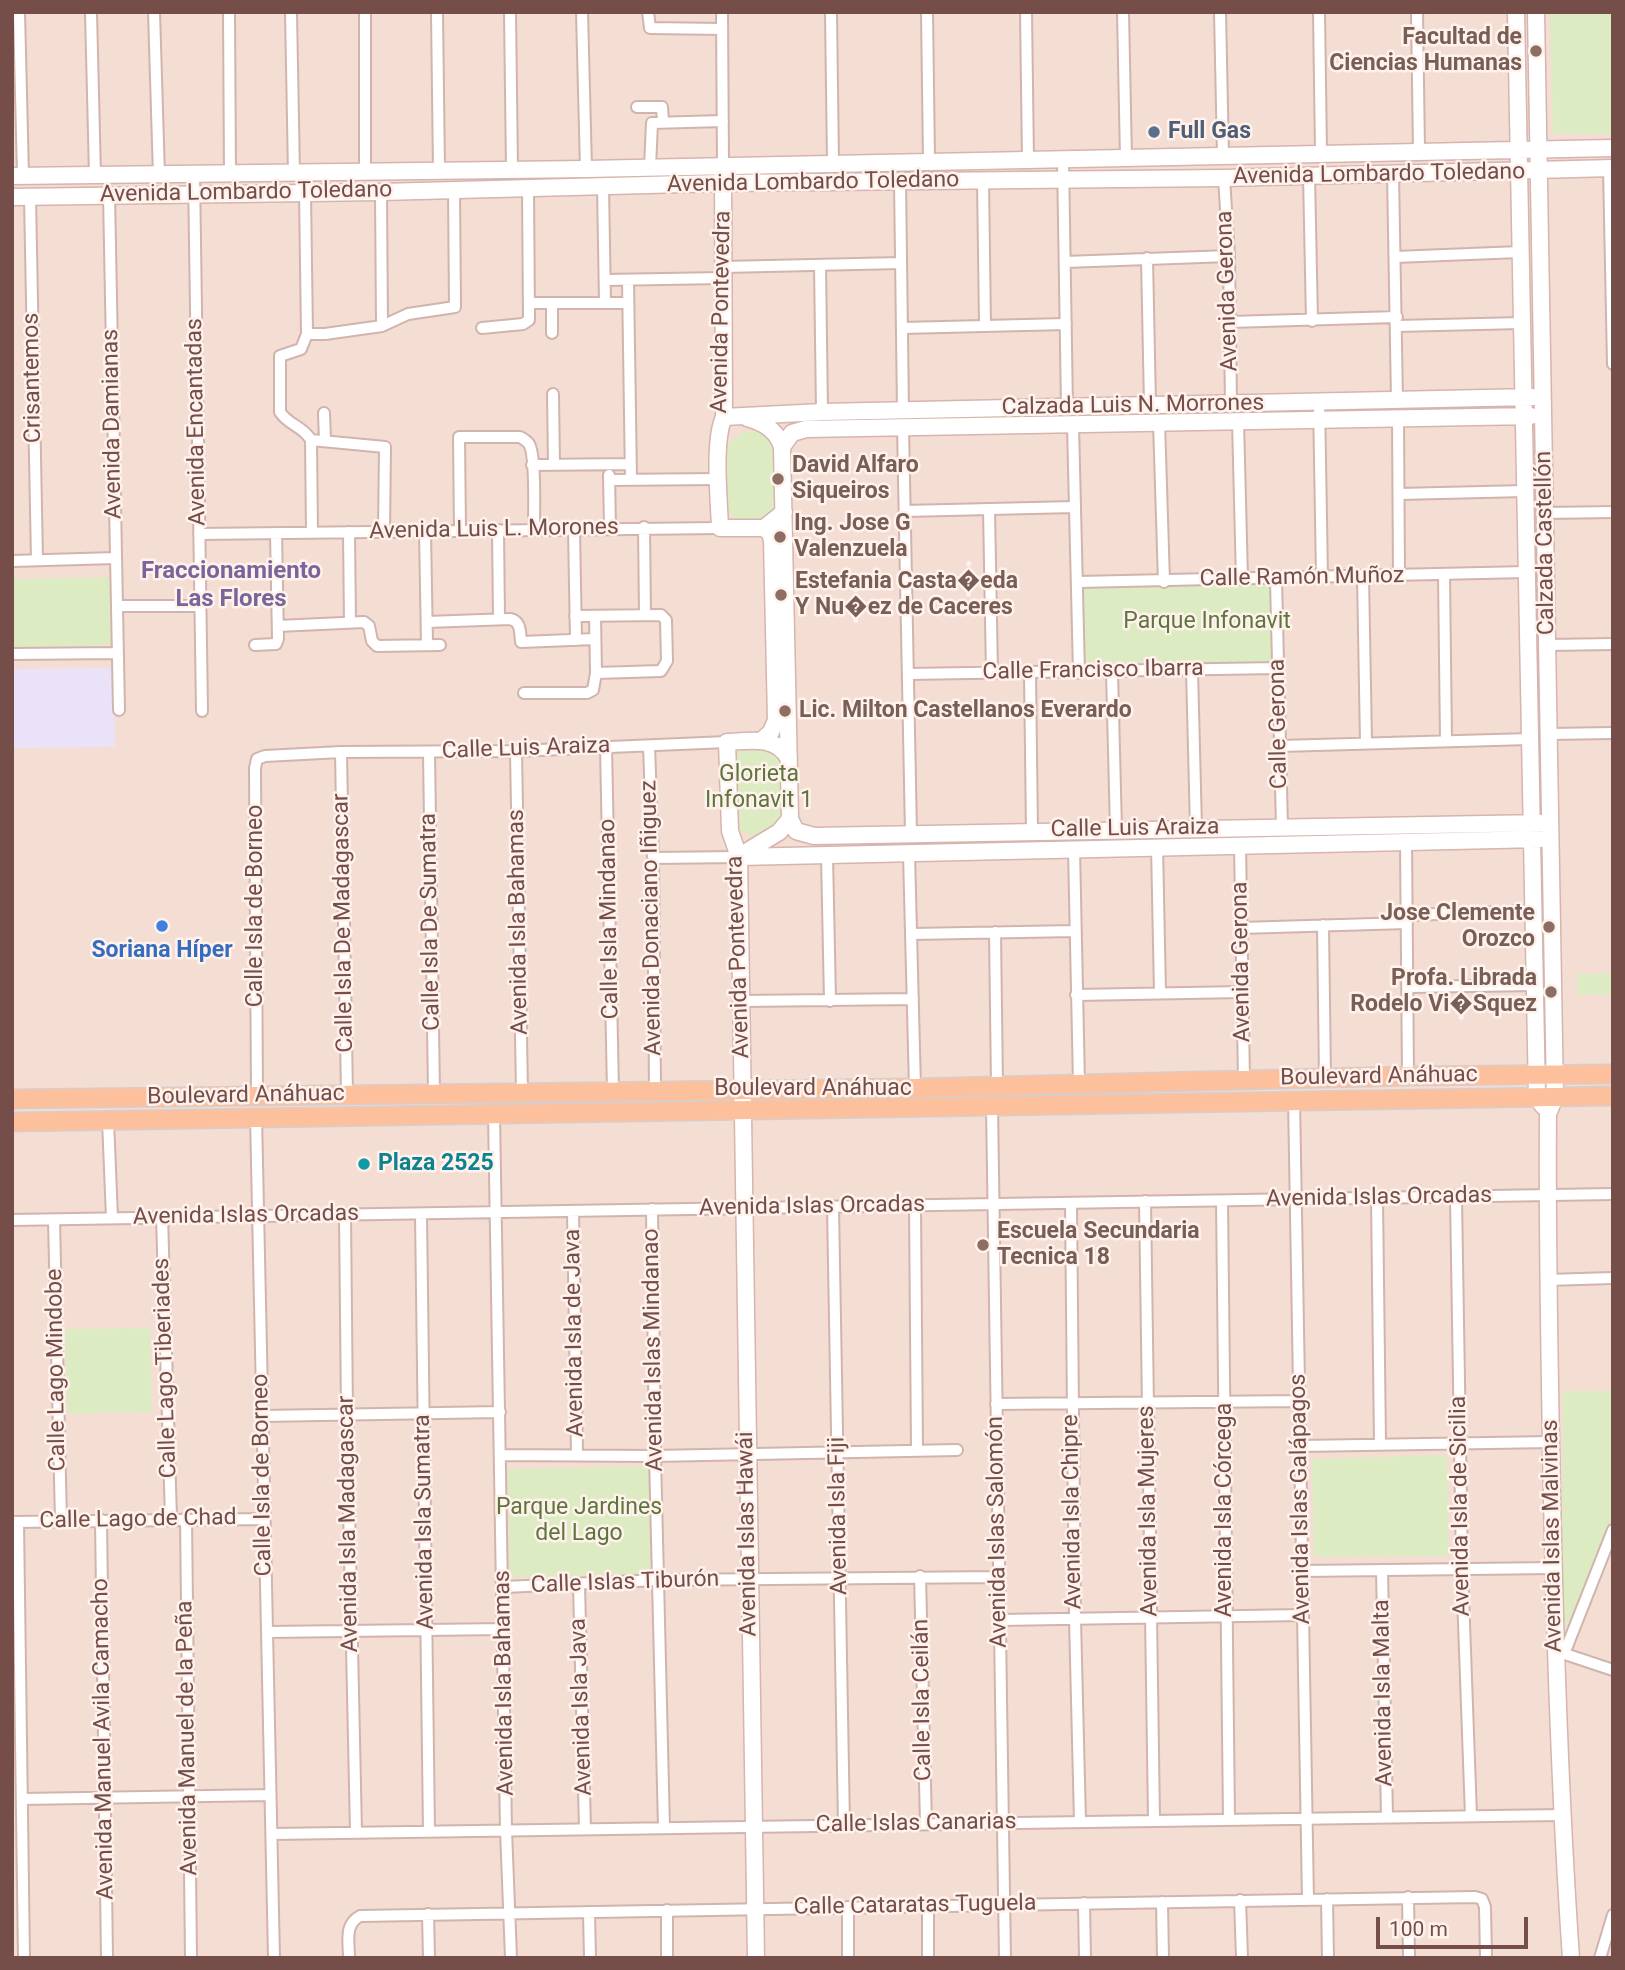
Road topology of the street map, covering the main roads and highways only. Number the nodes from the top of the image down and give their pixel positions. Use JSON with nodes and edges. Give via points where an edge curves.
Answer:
{"nodes":[{"id":1,"x":1613,"y":1074,"type":"edge"},
{"id":2,"x":1613,"y":1096,"type":"edge"},
{"id":3,"x":12,"y":1098,"type":"edge"},
{"id":4,"x":12,"y":1122,"type":"edge"}],
"edges":[{"from":1,"to":3,"type":"main road","name":"Boulevard Anáhuac","via":[[915,1088]]},
{"from":2,"to":4,"type":"main road","name":"Boulevard Anáhuac"}]}
